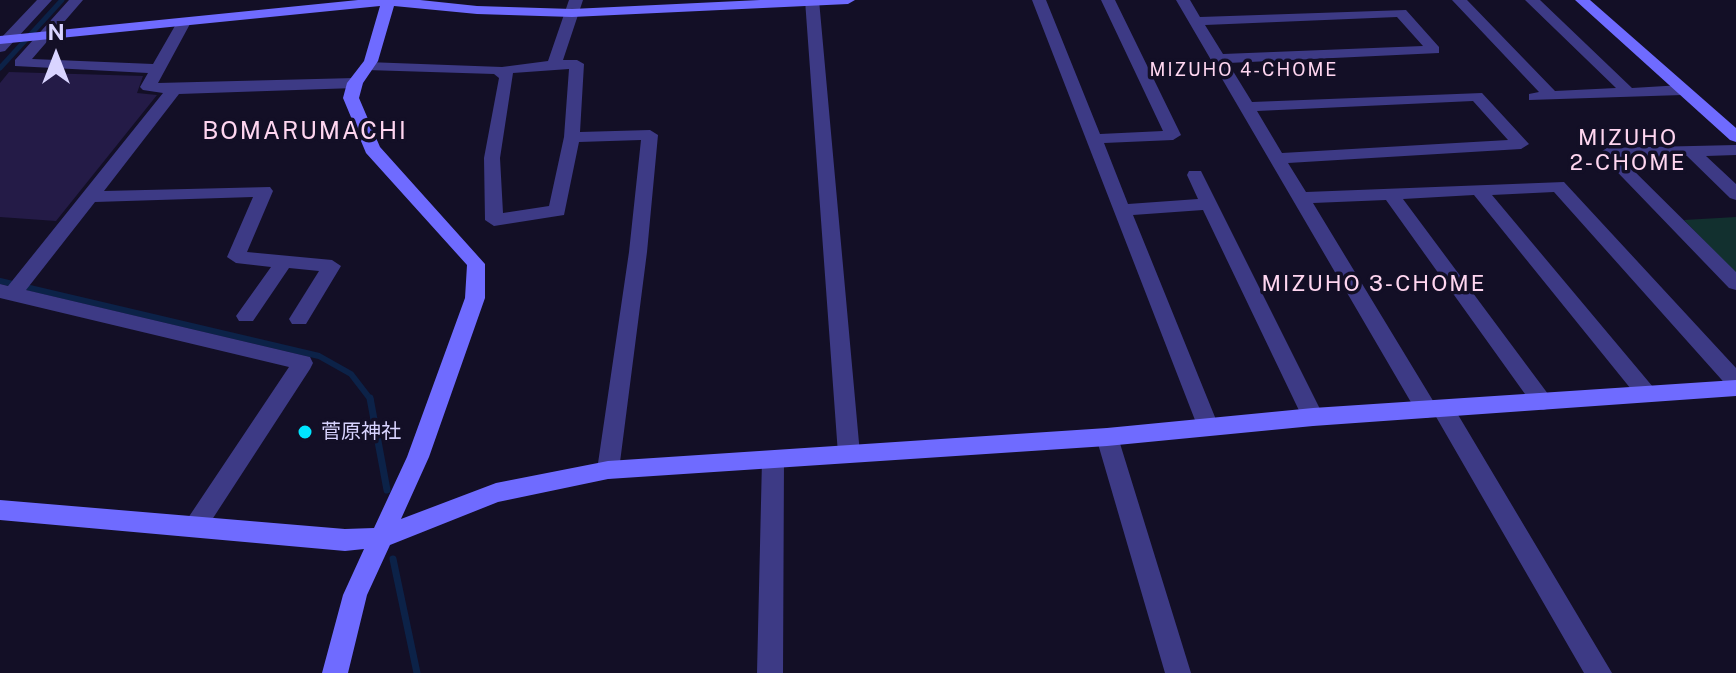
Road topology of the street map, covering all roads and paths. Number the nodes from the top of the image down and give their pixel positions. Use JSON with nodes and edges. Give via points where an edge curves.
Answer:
{"nodes":[{"id":1,"x":45,"y":0,"type":"edge"},
{"id":2,"x":76,"y":0,"type":"edge"},
{"id":3,"x":389,"y":0,"type":"edge"},
{"id":4,"x":848,"y":0,"type":"edge"},
{"id":5,"x":1039,"y":0,"type":"edge"},
{"id":6,"x":1108,"y":0,"type":"edge"},
{"id":7,"x":1183,"y":0,"type":"edge"},
{"id":8,"x":1459,"y":0,"type":"edge"},
{"id":9,"x":1532,"y":0,"type":"edge"},
{"id":10,"x":1582,"y":0,"type":"edge"},
{"id":11,"x":812,"y":1,"type":"edge"},
{"id":12,"x":574,"y":6,"type":"edge"},
{"id":13,"x":1195,"y":21,"type":"junction"},
{"id":14,"x":183,"y":24,"type":"junction"},
{"id":15,"x":17,"y":41,"type":"edge"},
{"id":16,"x":1217,"y":59,"type":"junction"},
{"id":17,"x":554,"y":65,"type":"junction"},
{"id":18,"x":367,"y":66,"type":"junction"},
{"id":19,"x":156,"y":69,"type":"junction"},
{"id":20,"x":502,"y":73,"type":"junction"},
{"id":21,"x":355,"y":83,"type":"junction"},
{"id":22,"x":174,"y":90,"type":"junction"},
{"id":23,"x":1682,"y":90,"type":"junction"},
{"id":24,"x":1627,"y":91,"type":"junction"},
{"id":25,"x":1245,"y":107,"type":"junction"},
{"id":26,"x":572,"y":137,"type":"junction"},
{"id":27,"x":1736,"y":137,"type":"edge"},
{"id":28,"x":1093,"y":139,"type":"junction"},
{"id":29,"x":1690,"y":150,"type":"junction"},
{"id":30,"x":1736,"y":150,"type":"edge"},
{"id":31,"x":1277,"y":158,"type":"junction"},
{"id":32,"x":1195,"y":175,"type":"dead end"},
{"id":33,"x":1478,"y":189,"type":"junction"},
{"id":34,"x":1390,"y":193,"type":"junction"},
{"id":35,"x":1736,"y":194,"type":"edge"},
{"id":36,"x":87,"y":197,"type":"junction"},
{"id":37,"x":1301,"y":198,"type":"junction"},
{"id":38,"x":1209,"y":204,"type":"junction"},
{"id":39,"x":1121,"y":210,"type":"junction"},
{"id":40,"x":283,"y":263,"type":"junction"},
{"id":41,"x":1736,"y":283,"type":"edge"},
{"id":42,"x":12,"y":289,"type":"edge"},
{"id":43,"x":246,"y":316,"type":"dead end"},
{"id":44,"x":299,"y":319,"type":"dead end"},
{"id":45,"x":1736,"y":385,"type":"edge"},
{"id":46,"x":1646,"y":393,"type":"junction"},
{"id":47,"x":1543,"y":402,"type":"junction"},
{"id":48,"x":1435,"y":410,"type":"junction"},
{"id":49,"x":1313,"y":417,"type":"junction"},
{"id":50,"x":1208,"y":427,"type":"junction"},
{"id":51,"x":1107,"y":437,"type":"junction"},
{"id":52,"x":849,"y":454,"type":"junction"},
{"id":53,"x":773,"y":460,"type":"junction"},
{"id":54,"x":608,"y":470,"type":"junction"},
{"id":55,"x":0,"y":510,"type":"edge"},
{"id":56,"x":196,"y":525,"type":"junction"},
{"id":57,"x":380,"y":538,"type":"junction"},
{"id":58,"x":335,"y":673,"type":"edge"},
{"id":59,"x":770,"y":673,"type":"edge"},
{"id":60,"x":1178,"y":673,"type":"edge"},
{"id":61,"x":1599,"y":673,"type":"edge"}],
"edges":[{"from":1,"to":15,"type":"street"},
{"from":2,"to":15,"type":"street"},
{"from":3,"to":12,"type":"street","via":[[477,10]]},
{"from":3,"to":14,"type":"street"},
{"from":3,"to":18,"type":"street"},
{"from":4,"to":11,"type":"street"},
{"from":5,"to":28,"type":"street"},
{"from":6,"to":28,"type":"street","via":[[1176,141]]},
{"from":7,"to":13,"type":"street"},
{"from":8,"to":24,"type":"street","via":[[1542,96]]},
{"from":9,"to":24,"type":"street"},
{"from":10,"to":23,"type":"street"},
{"from":11,"to":12,"type":"street"},
{"from":11,"to":52,"type":"street"},
{"from":12,"to":17,"type":"street"},
{"from":13,"to":16,"type":"street"},
{"from":13,"to":16,"type":"street","via":[[1401,13],[1434,50]]},
{"from":14,"to":15,"type":"street"},
{"from":14,"to":19,"type":"street"},
{"from":15,"to":19,"type":"street","via":[[20,63]]},
{"from":16,"to":25,"type":"street"},
{"from":17,"to":20,"type":"street"},
{"from":17,"to":26,"type":"street","via":[[577,64]]},
{"from":18,"to":20,"type":"street"},
{"from":18,"to":21,"type":"street"},
{"from":19,"to":22,"type":"street","via":[[148,87]]},
{"from":20,"to":26,"type":"street","via":[[507,76],[492,158],[494,220],[558,211]]},
{"from":21,"to":22,"type":"street"},
{"from":21,"to":57,"type":"street","via":[[351,98],[372,149],[476,264],[475,298],[418,457]]},
{"from":22,"to":36,"type":"street"},
{"from":23,"to":24,"type":"street"},
{"from":23,"to":27,"type":"street"},
{"from":25,"to":31,"type":"street"},
{"from":25,"to":31,"type":"street","via":[[1477,96],[1521,144]]},
{"from":26,"to":54,"type":"street","via":[[650,135]]},
{"from":28,"to":39,"type":"street"},
{"from":29,"to":30,"type":"street"},
{"from":29,"to":35,"type":"street"},
{"from":29,"to":41,"type":"street","via":[[1607,153]]},
{"from":31,"to":37,"type":"street"},
{"from":32,"to":38,"type":"street"},
{"from":33,"to":34,"type":"street"},
{"from":33,"to":45,"type":"street","via":[[1558,186]]},
{"from":33,"to":46,"type":"street"},
{"from":34,"to":37,"type":"street"},
{"from":34,"to":47,"type":"street"},
{"from":36,"to":40,"type":"street","via":[[264,191],[236,257]]},
{"from":36,"to":42,"type":"street"},
{"from":37,"to":48,"type":"street"},
{"from":38,"to":39,"type":"street"},
{"from":38,"to":49,"type":"street"},
{"from":39,"to":50,"type":"street"},
{"from":40,"to":43,"type":"street"},
{"from":40,"to":44,"type":"street","via":[[332,266]]},
{"from":42,"to":56,"type":"street","via":[[303,363]]},
{"from":45,"to":46,"type":"street"},
{"from":46,"to":47,"type":"street"},
{"from":47,"to":48,"type":"street"},
{"from":48,"to":49,"type":"street"},
{"from":48,"to":61,"type":"street"},
{"from":49,"to":50,"type":"street"},
{"from":50,"to":51,"type":"street"},
{"from":51,"to":52,"type":"street"},
{"from":51,"to":60,"type":"street"},
{"from":52,"to":53,"type":"street"},
{"from":53,"to":54,"type":"street"},
{"from":53,"to":59,"type":"street"},
{"from":54,"to":57,"type":"street","via":[[496,493]]},
{"from":55,"to":56,"type":"street"},
{"from":56,"to":57,"type":"street","via":[[345,540]]},
{"from":57,"to":58,"type":"street","via":[[355,595]]}]}
